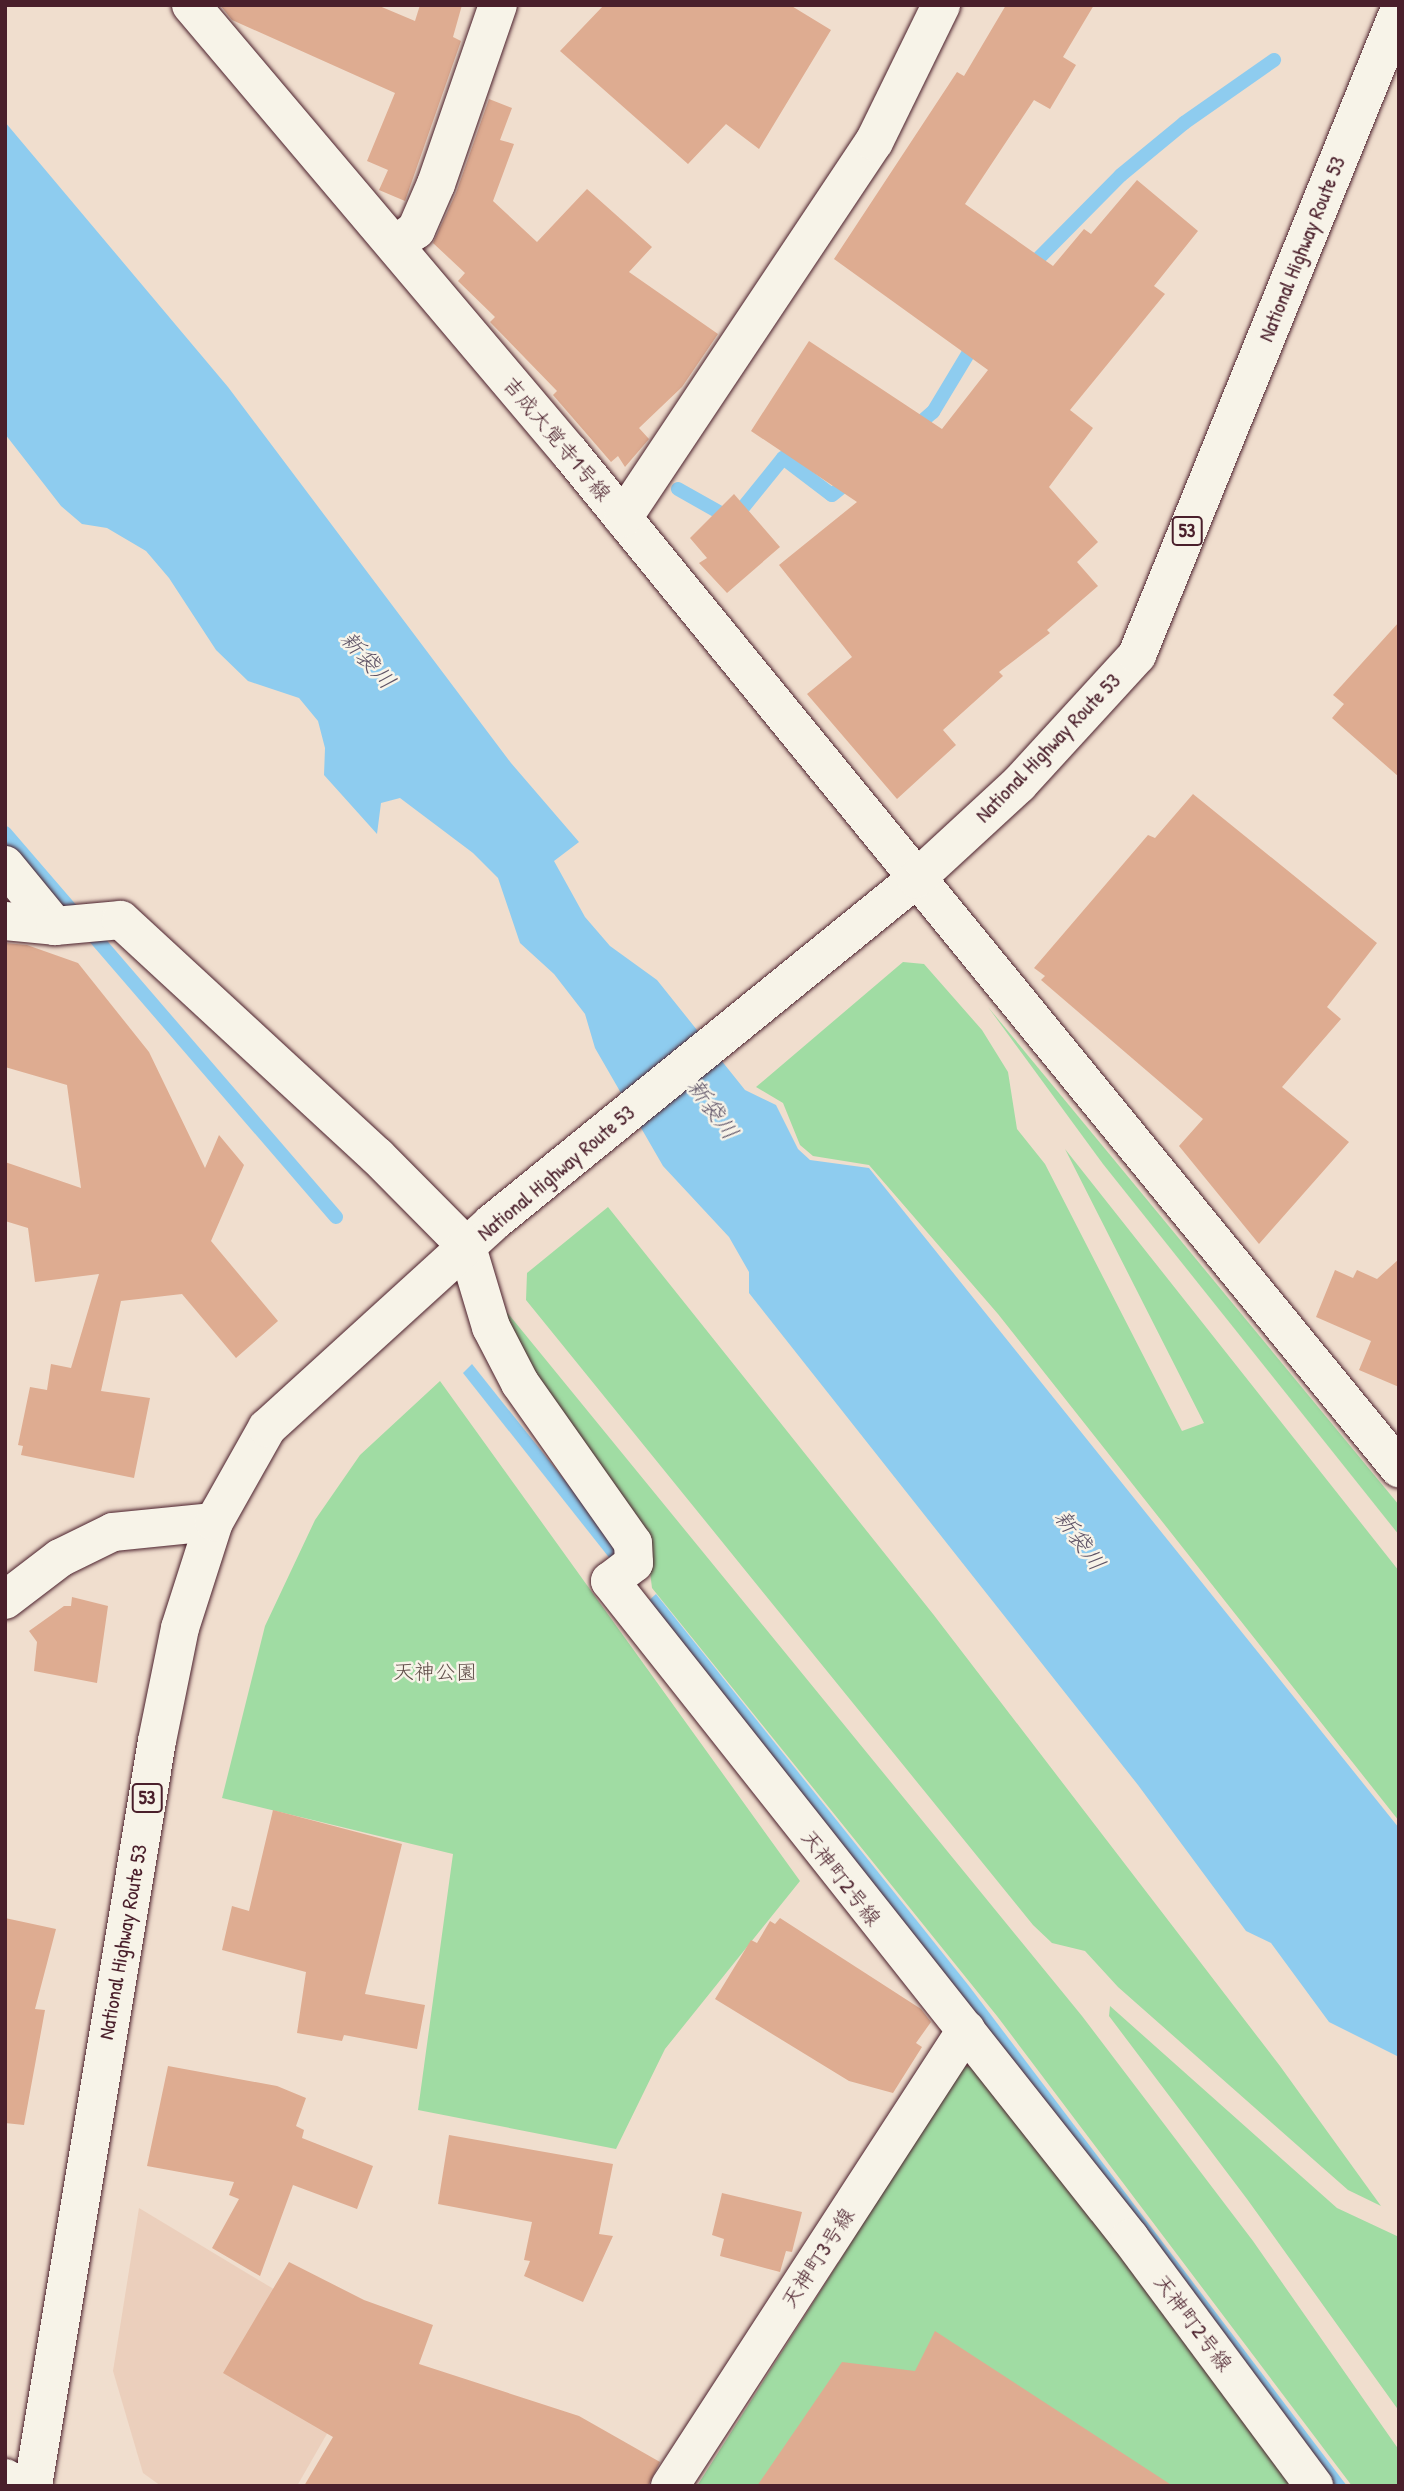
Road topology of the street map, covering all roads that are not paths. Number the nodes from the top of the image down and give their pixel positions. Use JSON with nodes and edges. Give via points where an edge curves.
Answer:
{"nodes":[{"id":1,"x":191,"y":5,"type":"edge"},
{"id":2,"x":498,"y":5,"type":"edge"},
{"id":3,"x":941,"y":5,"type":"edge"},
{"id":4,"x":1399,"y":11,"type":"edge"},
{"id":5,"x":395,"y":245,"type":"junction"},
{"id":6,"x":623,"y":518,"type":"junction"},
{"id":7,"x":5,"y":865,"type":"edge"},
{"id":8,"x":916,"y":878,"type":"junction"},
{"id":9,"x":5,"y":920,"type":"edge"},
{"id":10,"x":55,"y":926,"type":"junction"},
{"id":11,"x":480,"y":1235,"type":"junction"},
{"id":12,"x":1399,"y":1468,"type":"edge"},
{"id":13,"x":214,"y":1522,"type":"junction"},
{"id":14,"x":5,"y":1600,"type":"edge"},
{"id":15,"x":966,"y":2030,"type":"junction"},
{"id":16,"x":5,"y":2477,"type":"edge"},
{"id":17,"x":19,"y":2486,"type":"edge"},
{"id":18,"x":33,"y":2486,"type":"edge"},
{"id":19,"x":670,"y":2486,"type":"edge"},
{"id":20,"x":1314,"y":2486,"type":"edge"}],
"edges":[{"from":1,"to":5,"type":"main road","name":"吉成大覚寺1号線"},
{"from":2,"to":5,"type":"main road","via":[[431,196],[416,230]]},
{"from":3,"to":6,"type":"main road","via":[[874,142]]},
{"from":4,"to":8,"type":"main road","name":"National Highway Route 53","number":"53","via":[[1137,655],[1020,784]]},
{"from":5,"to":6,"type":"main road","name":"吉成大覚寺1号線"},
{"from":6,"to":8,"type":"main road","name":"吉成大覚寺1号線"},
{"from":7,"to":10,"type":"main road"},
{"from":8,"to":11,"type":"main road","name":"National Highway Route 53","number":"53"},
{"from":8,"to":12,"type":"main road","name":"吉成大覚寺1号線"},
{"from":9,"to":10,"type":"main road"},
{"from":10,"to":11,"type":"main road","via":[[121,920],[377,1156]]},
{"from":11,"to":13,"type":"main road","name":"National Highway Route 53","number":"53","via":[[267,1427]]},
{"from":11,"to":15,"type":"main road","name":"天神町2号線","via":[[491,1327],[520,1383],[633,1543],[634,1563],[610,1581],[886,1935]]},
{"from":13,"to":14,"type":"main road","via":[[113,1532],[60,1558]]},
{"from":13,"to":18,"type":"main road","name":"National Highway Route 53","number":"53","via":[[180,1628],[157,1741]]},
{"from":15,"to":19,"type":"main road","name":"天神町3号線"},
{"from":15,"to":20,"type":"main road","name":"天神町2号線","via":[[1130,2238]]},
{"from":16,"to":17,"type":"main road"}]}
